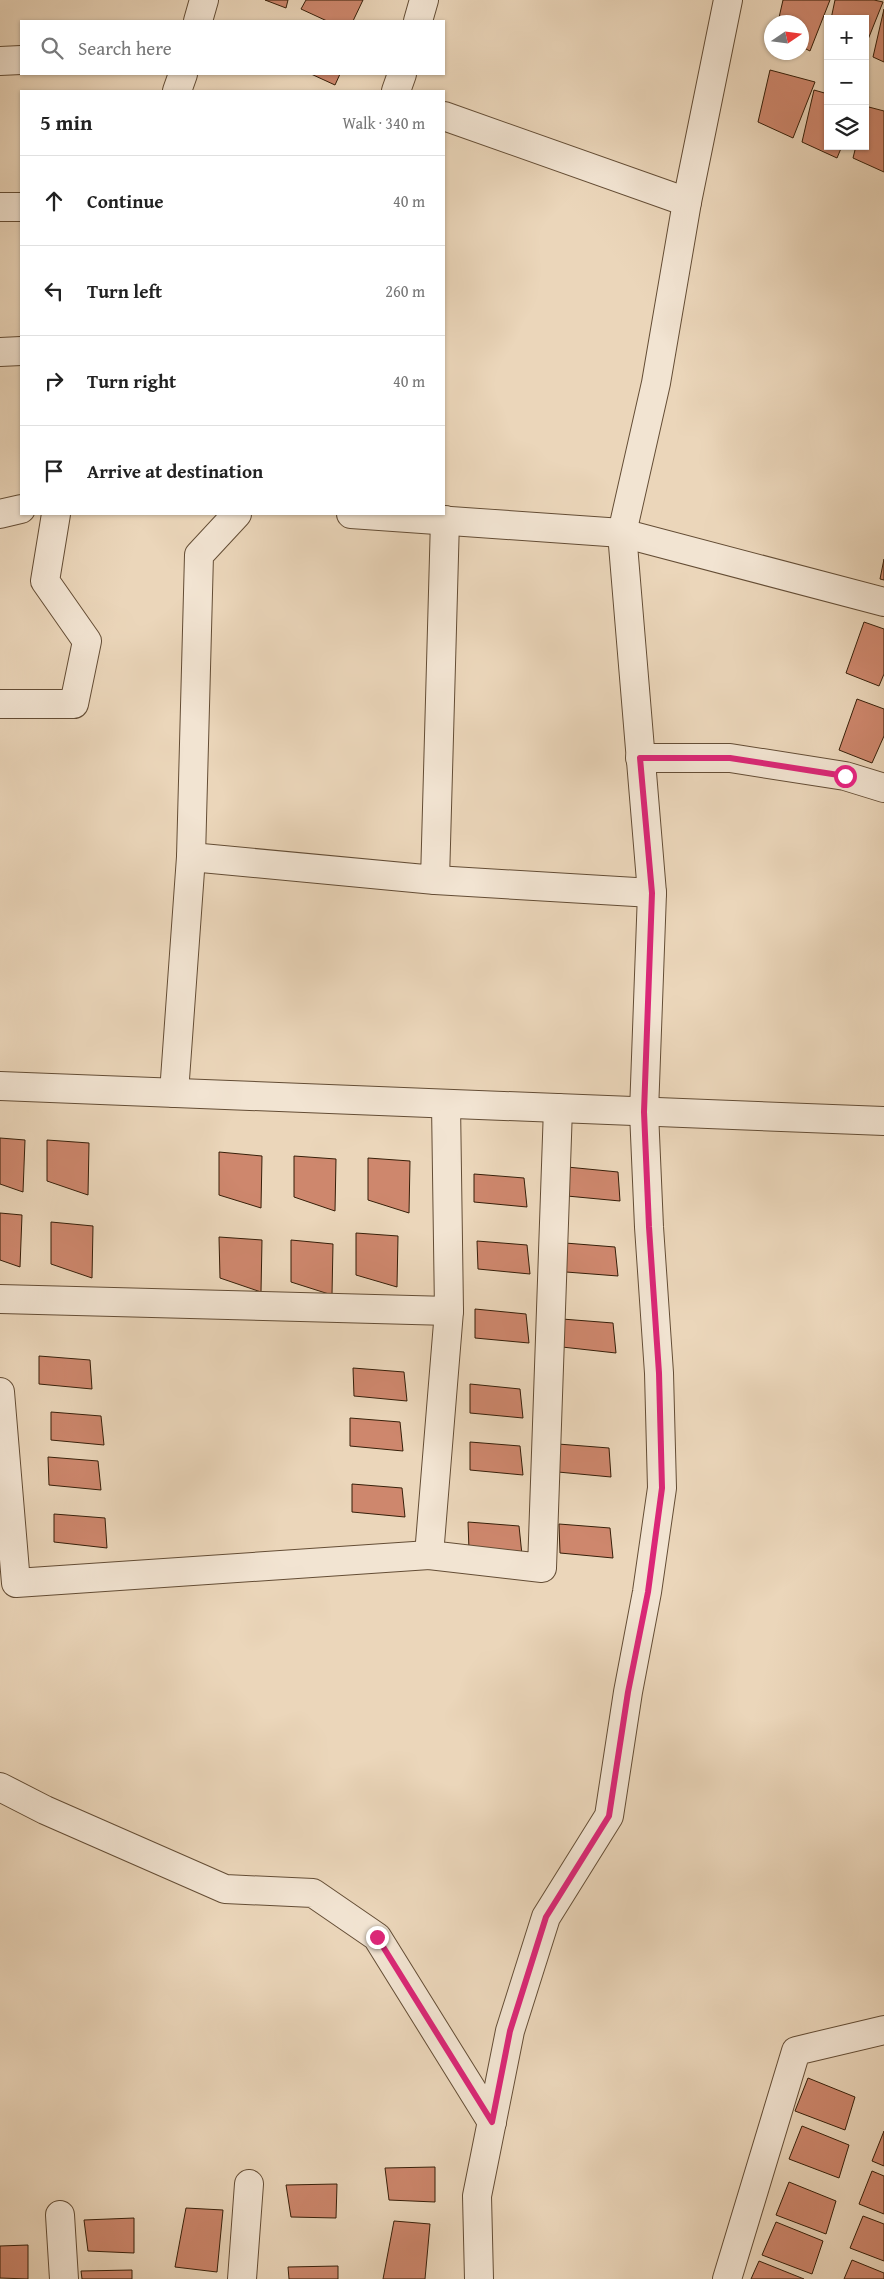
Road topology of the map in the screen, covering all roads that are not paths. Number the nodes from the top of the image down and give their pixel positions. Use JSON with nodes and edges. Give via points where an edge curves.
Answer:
{"nodes":[{"id":1,"x":204,"y":0,"type":"edge"},
{"id":2,"x":424,"y":0,"type":"edge"},
{"id":3,"x":728,"y":0,"type":"edge"},
{"id":4,"x":198,"y":20,"type":"edge"},
{"id":5,"x":418,"y":20,"type":"edge"},
{"id":6,"x":20,"y":60,"type":"edge"},
{"id":7,"x":0,"y":61,"type":"edge"},
{"id":8,"x":183,"y":75,"type":"edge"},
{"id":9,"x":402,"y":75,"type":"edge"},
{"id":10,"x":177,"y":90,"type":"edge"},
{"id":11,"x":396,"y":90,"type":"edge"},
{"id":12,"x":445,"y":116,"type":"edge"},
{"id":13,"x":687,"y":202,"type":"junction"},
{"id":14,"x":0,"y":207,"type":"edge"},
{"id":15,"x":20,"y":207,"type":"edge"},
{"id":16,"x":20,"y":351,"type":"edge"},
{"id":17,"x":0,"y":352,"type":"edge"},
{"id":18,"x":20,"y":509,"type":"edge"},
{"id":19,"x":0,"y":514,"type":"edge"},
{"id":20,"x":56,"y":515,"type":"edge"},
{"id":21,"x":236,"y":515,"type":"edge"},
{"id":22,"x":367,"y":515,"type":"edge"},
{"id":23,"x":445,"y":520,"type":"junction"},
{"id":24,"x":622,"y":533,"type":"junction"},
{"id":25,"x":884,"y":602,"type":"edge"},
{"id":26,"x":0,"y":704,"type":"edge"},
{"id":27,"x":640,"y":758,"type":"junction"},
{"id":28,"x":884,"y":788,"type":"edge"},
{"id":29,"x":191,"y":857,"type":"junction"},
{"id":30,"x":435,"y":880,"type":"junction"},
{"id":31,"x":652,"y":893,"type":"junction"},
{"id":32,"x":0,"y":1086,"type":"edge"},
{"id":33,"x":174,"y":1093,"type":"junction"},
{"id":34,"x":446,"y":1104,"type":"junction"},
{"id":35,"x":558,"y":1108,"type":"junction"},
{"id":36,"x":644,"y":1112,"type":"junction"},
{"id":37,"x":884,"y":1121,"type":"edge"},
{"id":38,"x":0,"y":1299,"type":"edge"},
{"id":39,"x":449,"y":1311,"type":"junction"},
{"id":40,"x":0,"y":1392,"type":"edge"},
{"id":41,"x":429,"y":1555,"type":"junction"},
{"id":42,"x":0,"y":1787,"type":"edge"},
{"id":43,"x":884,"y":2030,"type":"edge"},
{"id":44,"x":492,"y":2122,"type":"junction"},
{"id":45,"x":248,"y":2184,"type":"dead end"},
{"id":46,"x":60,"y":2215,"type":"dead end"},
{"id":47,"x":64,"y":2279,"type":"edge"},
{"id":48,"x":242,"y":2279,"type":"edge"},
{"id":49,"x":479,"y":2279,"type":"edge"},
{"id":50,"x":727,"y":2279,"type":"edge"}],
"edges":[{"from":1,"to":4,"type":"street"},
{"from":2,"to":5,"type":"street"},
{"from":3,"to":13,"type":"street"},
{"from":6,"to":7,"type":"street"},
{"from":8,"to":10,"type":"street"},
{"from":9,"to":11,"type":"street"},
{"from":12,"to":13,"type":"street"},
{"from":13,"to":24,"type":"street","via":[[656,383]]},
{"from":14,"to":15,"type":"street"},
{"from":16,"to":17,"type":"street"},
{"from":18,"to":19,"type":"street"},
{"from":20,"to":26,"type":"street","via":[[45,581],[87,641],[74,704]]},
{"from":21,"to":29,"type":"street","via":[[199,555]]},
{"from":22,"to":23,"type":"street"},
{"from":23,"to":24,"type":"street"},
{"from":23,"to":30,"type":"street"},
{"from":24,"to":25,"type":"street"},
{"from":24,"to":27,"type":"street"},
{"from":27,"to":28,"type":"street","via":[[730,758],[845,776]]},
{"from":27,"to":31,"type":"street"},
{"from":29,"to":30,"type":"street"},
{"from":29,"to":33,"type":"street"},
{"from":30,"to":31,"type":"street"},
{"from":31,"to":36,"type":"street"},
{"from":32,"to":33,"type":"street"},
{"from":33,"to":34,"type":"street"},
{"from":34,"to":35,"type":"street"},
{"from":34,"to":39,"type":"street"},
{"from":35,"to":36,"type":"street"},
{"from":35,"to":41,"type":"street","via":[[542,1568]]},
{"from":36,"to":37,"type":"street"},
{"from":36,"to":44,"type":"street","via":[[659,1373],[662,1488],[648,1592],[628,1692],[609,1816],[546,1917],[510,2031]]},
{"from":38,"to":39,"type":"street"},
{"from":39,"to":41,"type":"street"},
{"from":40,"to":41,"type":"street","via":[[16,1584]]},
{"from":42,"to":44,"type":"street","via":[[225,1889],[313,1894],[377,1937]]},
{"from":43,"to":50,"type":"street","via":[[796,2051]]},
{"from":44,"to":49,"type":"street","via":[[477,2196]]},
{"from":45,"to":48,"type":"street"},
{"from":46,"to":47,"type":"street"}]}
